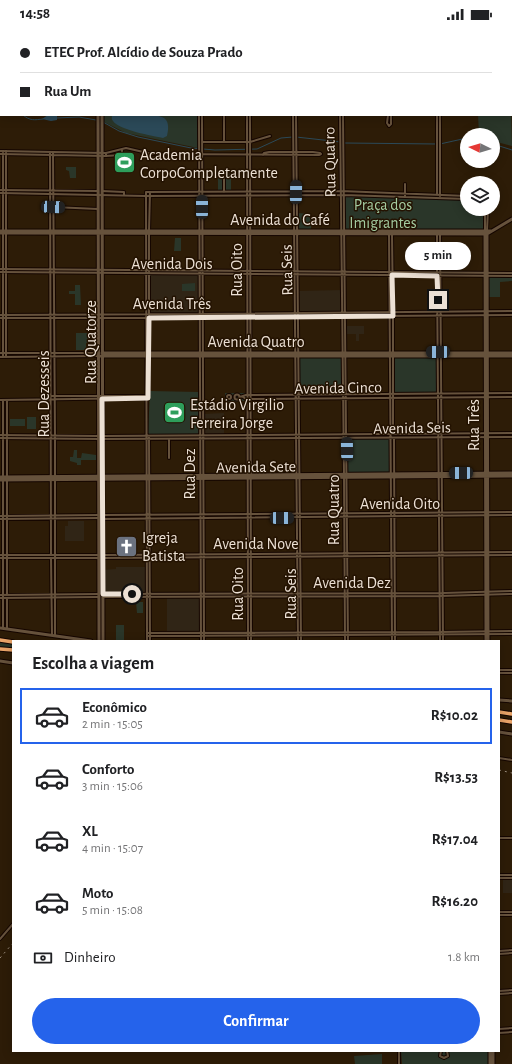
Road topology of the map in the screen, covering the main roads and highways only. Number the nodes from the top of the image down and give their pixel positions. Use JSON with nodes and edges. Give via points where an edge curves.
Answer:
{"nodes":[{"id":1,"x":0,"y":640,"type":"edge"},
{"id":2,"x":12,"y":642,"type":"edge"},
{"id":3,"x":0,"y":648,"type":"edge"},
{"id":4,"x":12,"y":650,"type":"edge"},
{"id":5,"x":500,"y":712,"type":"edge"},
{"id":6,"x":512,"y":714,"type":"edge"},
{"id":7,"x":500,"y":720,"type":"edge"},
{"id":8,"x":512,"y":722,"type":"edge"}],
"edges":[{"from":1,"to":2,"type":"highway"},
{"from":3,"to":4,"type":"highway"},
{"from":5,"to":6,"type":"highway"},
{"from":7,"to":8,"type":"highway"}]}
